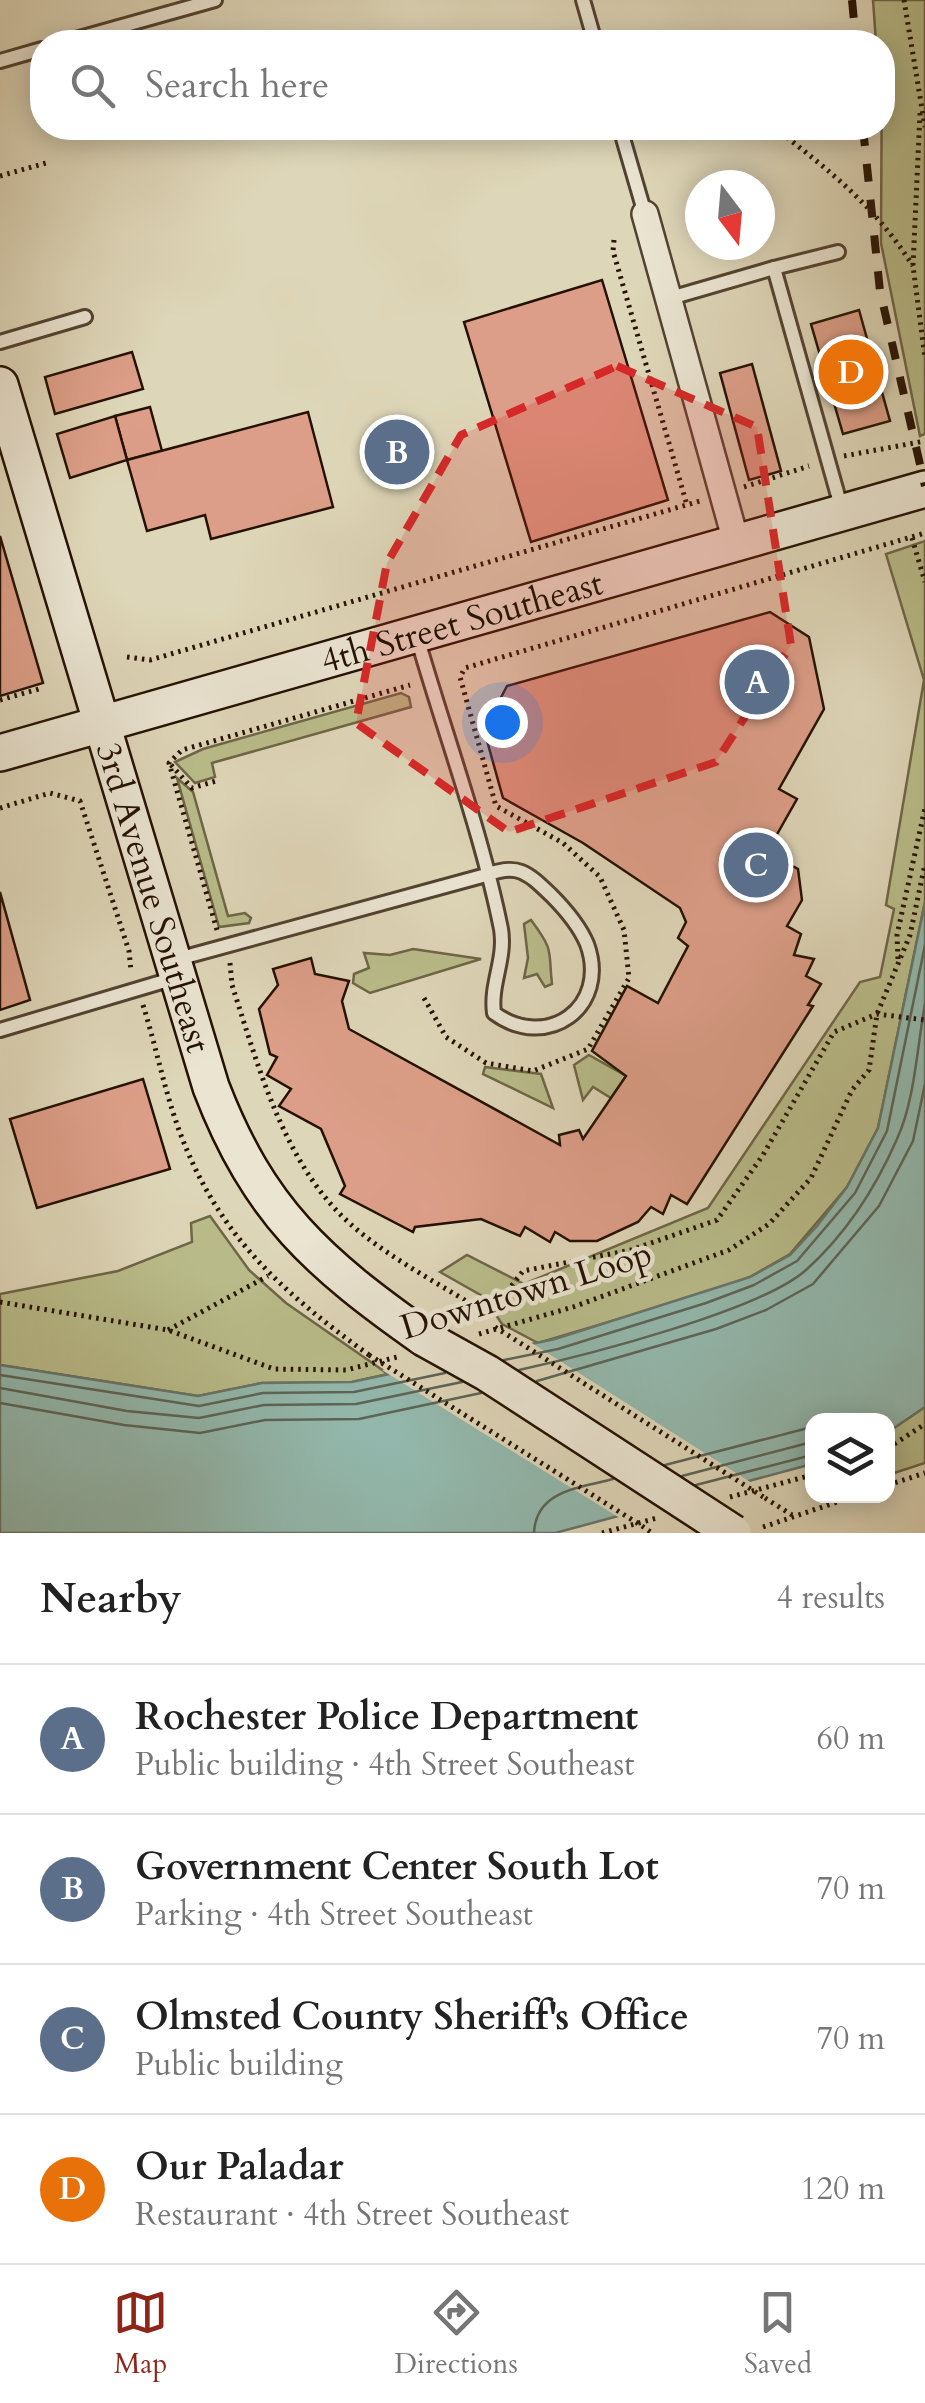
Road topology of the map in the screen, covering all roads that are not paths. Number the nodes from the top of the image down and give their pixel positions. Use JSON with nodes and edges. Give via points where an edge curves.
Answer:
{"nodes":[{"id":1,"x":215,"y":0,"type":"edge"},
{"id":2,"x":583,"y":0,"type":"edge"},
{"id":3,"x":108,"y":30,"type":"edge"},
{"id":4,"x":592,"y":30,"type":"edge"},
{"id":5,"x":30,"y":52,"type":"edge"},
{"id":6,"x":0,"y":61,"type":"edge"},
{"id":7,"x":623,"y":140,"type":"edge"},
{"id":8,"x":645,"y":214,"type":"joint"},
{"id":9,"x":838,"y":252,"type":"dead end"},
{"id":10,"x":774,"y":268,"type":"junction"},
{"id":11,"x":666,"y":298,"type":"junction"},
{"id":12,"x":85,"y":317,"type":"dead end"},
{"id":13,"x":0,"y":342,"type":"edge"},
{"id":14,"x":0,"y":385,"type":"edge"},
{"id":15,"x":925,"y":489,"type":"edge"},
{"id":16,"x":844,"y":514,"type":"junction"},
{"id":17,"x":737,"y":546,"type":"junction"},
{"id":18,"x":418,"y":637,"type":"junction"},
{"id":19,"x":100,"y":726,"type":"junction"},
{"id":20,"x":0,"y":753,"type":"edge"},
{"id":21,"x":486,"y":874,"type":"junction"},
{"id":22,"x":174,"y":969,"type":"junction"},
{"id":23,"x":0,"y":1030,"type":"edge"},
{"id":24,"x":733,"y":1533,"type":"edge"}],
"edges":[{"from":1,"to":3,"type":"lane"},
{"from":2,"to":4,"type":"lane"},
{"from":5,"to":6,"type":"lane"},
{"from":7,"to":8,"type":"lane"},
{"from":8,"to":11,"type":"street"},
{"from":9,"to":10,"type":"lane"},
{"from":10,"to":11,"type":"lane"},
{"from":10,"to":16,"type":"lane"},
{"from":11,"to":17,"type":"street"},
{"from":12,"to":13,"type":"lane"},
{"from":14,"to":19,"type":"main road","name":"3rd Avenue Southeast"},
{"from":15,"to":16,"type":"main road","name":"4th Street Southeast"},
{"from":16,"to":17,"type":"main road","name":"4th Street Southeast"},
{"from":17,"to":18,"type":"main road","name":"4th Street Southeast"},
{"from":18,"to":19,"type":"main road","name":"4th Street Southeast"},
{"from":18,"to":21,"type":"lane"},
{"from":19,"to":20,"type":"main road","name":"4th Street Southeast"},
{"from":19,"to":22,"type":"main road","name":"3rd Avenue Southeast"},
{"from":21,"to":21,"type":"lane","via":[[503,959],[494,1013],[521,1029],[566,1020],[588,989],[591,967],[570,914],[522,868]]},
{"from":21,"to":22,"type":"lane","via":[[222,945]]},
{"from":22,"to":23,"type":"lane"},
{"from":22,"to":24,"type":"main road","name":"3rd Avenue Southeast","bridge":true,"via":[[236,1152],[280,1218],[415,1346],[487,1373]]}]}
